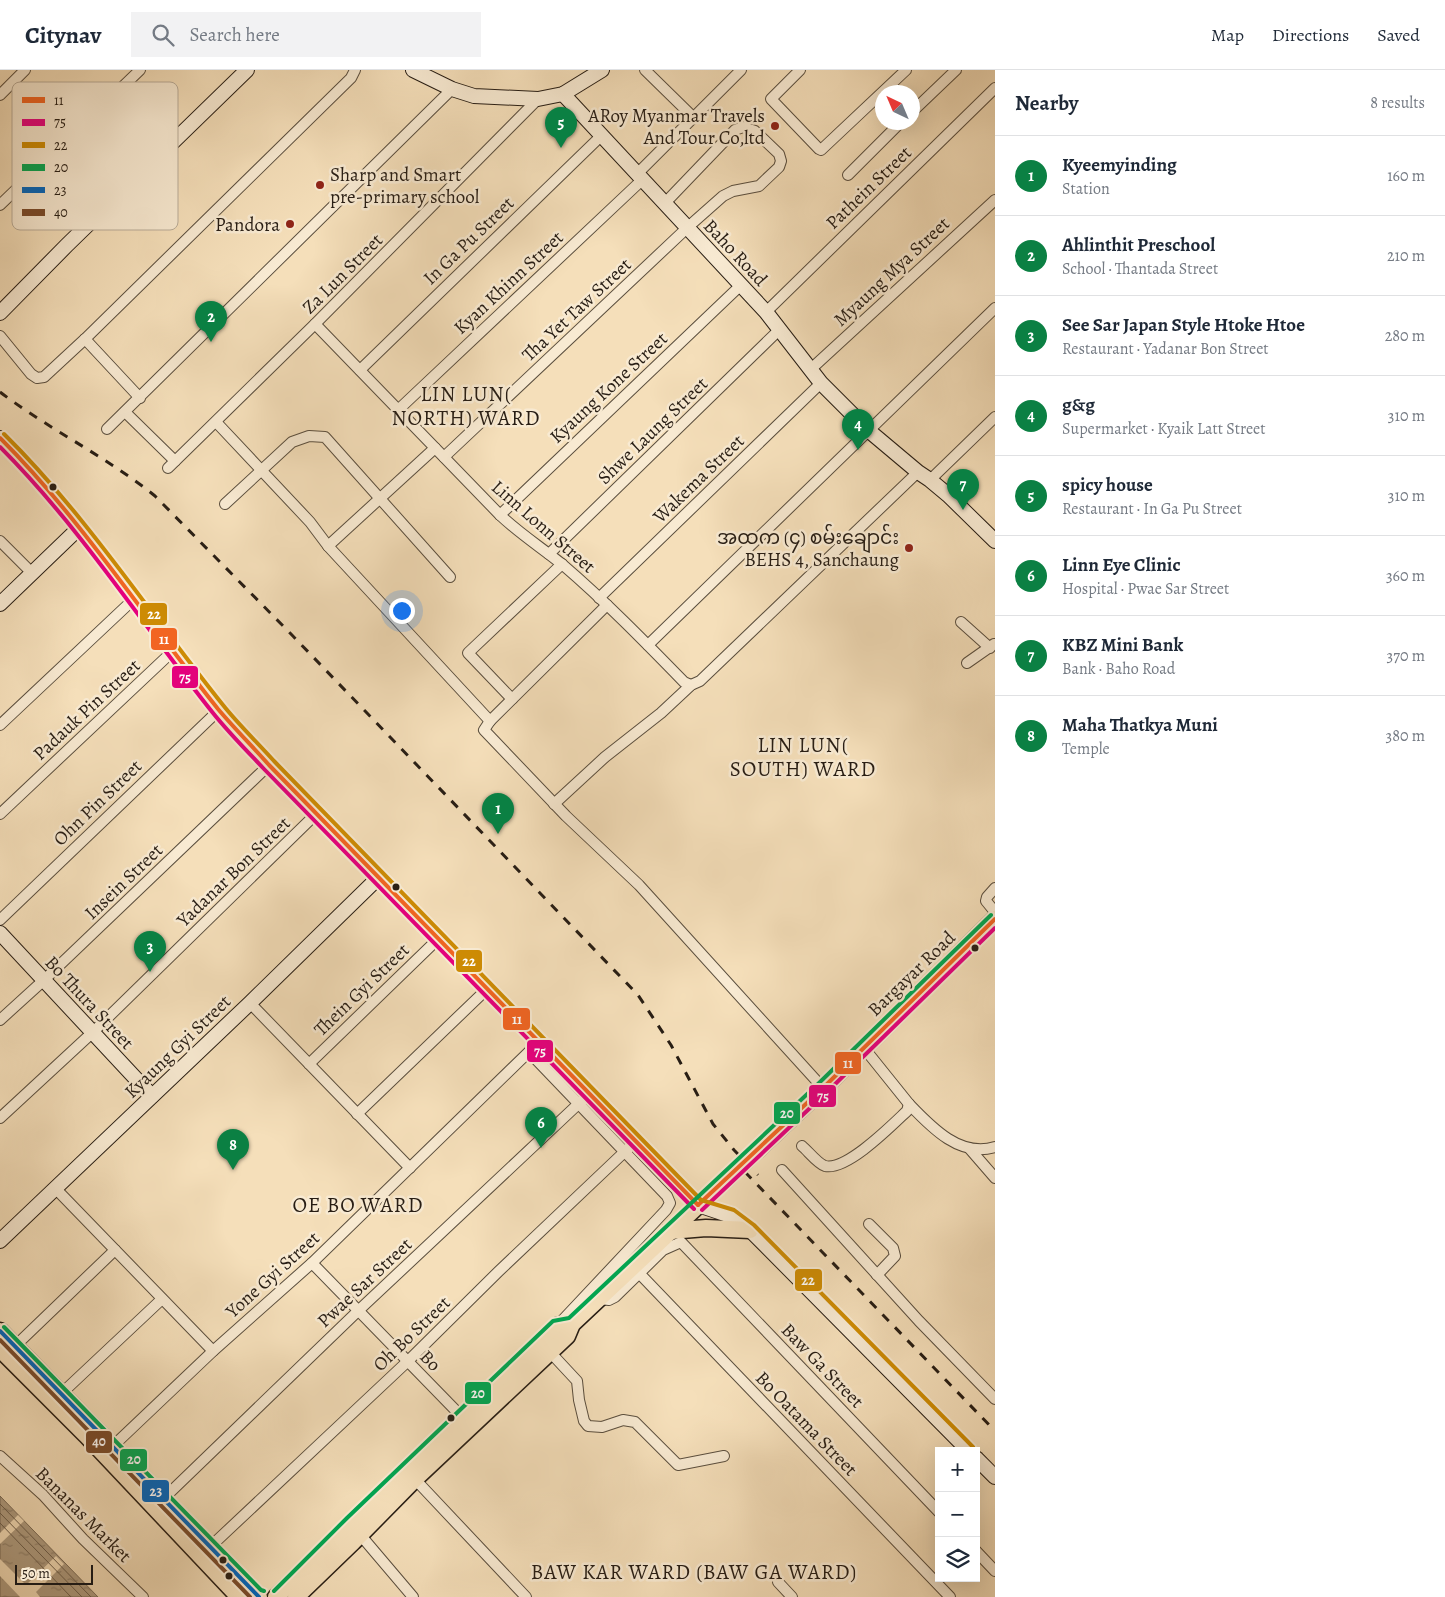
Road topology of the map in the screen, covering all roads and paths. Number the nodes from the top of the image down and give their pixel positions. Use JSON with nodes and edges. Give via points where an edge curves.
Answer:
{"nodes":[{"id":1,"x":25,"y":70,"type":"edge"},
{"id":2,"x":140,"y":70,"type":"edge"},
{"id":3,"x":247,"y":70,"type":"edge"},
{"id":4,"x":355,"y":70,"type":"edge"},
{"id":5,"x":602,"y":70,"type":"edge"},
{"id":6,"x":645,"y":70,"type":"edge"},
{"id":7,"x":741,"y":70,"type":"edge"},
{"id":8,"x":906,"y":70,"type":"edge"},
{"id":9,"x":956,"y":70,"type":"edge"},
{"id":10,"x":418,"y":71,"type":"edge"},
{"id":11,"x":793,"y":72,"type":"edge"},
{"id":12,"x":13,"y":82,"type":"edge"},
{"id":13,"x":128,"y":82,"type":"edge"},
{"id":14,"x":12,"y":83,"type":"edge"},
{"id":15,"x":995,"y":88,"type":"edge"},
{"id":16,"x":452,"y":90,"type":"junction"},
{"id":17,"x":564,"y":94,"type":"junction"},
{"id":18,"x":0,"y":95,"type":"edge"},
{"id":19,"x":538,"y":99,"type":"junction"},
{"id":20,"x":920,"y":104,"type":"edge"},
{"id":21,"x":693,"y":117,"type":"junction"},
{"id":22,"x":893,"y":130,"type":"edge"},
{"id":23,"x":601,"y":136,"type":"junction"},
{"id":24,"x":178,"y":137,"type":"edge"},
{"id":25,"x":848,"y":175,"type":"dead end"},
{"id":26,"x":640,"y":177,"type":"junction"},
{"id":27,"x":12,"y":193,"type":"edge"},
{"id":28,"x":995,"y":200,"type":"edge"},
{"id":29,"x":665,"y":203,"type":"junction"},
{"id":30,"x":0,"y":205,"type":"edge"},
{"id":31,"x":688,"y":227,"type":"junction"},
{"id":32,"x":81,"y":230,"type":"edge"},
{"id":33,"x":741,"y":285,"type":"junction"},
{"id":34,"x":995,"y":308,"type":"edge"},
{"id":35,"x":766,"y":312,"type":"junction"},
{"id":36,"x":0,"y":313,"type":"edge"},
{"id":37,"x":316,"y":324,"type":"junction"},
{"id":38,"x":779,"y":330,"type":"junction"},
{"id":39,"x":0,"y":336,"type":"edge"},
{"id":40,"x":86,"y":339,"type":"junction"},
{"id":41,"x":811,"y":369,"type":"junction"},
{"id":42,"x":360,"y":370,"type":"junction"},
{"id":43,"x":822,"y":383,"type":"junction"},
{"id":44,"x":140,"y":398,"type":"junction"},
{"id":45,"x":398,"y":410,"type":"junction"},
{"id":46,"x":125,"y":412,"type":"junction"},
{"id":47,"x":995,"y":417,"type":"edge"},
{"id":48,"x":216,"y":422,"type":"junction"},
{"id":49,"x":108,"y":429,"type":"dead end"},
{"id":50,"x":868,"y":430,"type":"junction"},
{"id":51,"x":0,"y":438,"type":"edge"},
{"id":52,"x":435,"y":448,"type":"junction"},
{"id":53,"x":444,"y":457,"type":"junction"},
{"id":54,"x":261,"y":469,"type":"junction"},
{"id":55,"x":918,"y":472,"type":"junction"},
{"id":56,"x":930,"y":480,"type":"junction"},
{"id":57,"x":379,"y":498,"type":"junction"},
{"id":58,"x":225,"y":504,"type":"dead end"},
{"id":59,"x":500,"y":515,"type":"junction"},
{"id":60,"x":80,"y":527,"type":"junction"},
{"id":61,"x":993,"y":536,"type":"edge"},
{"id":62,"x":0,"y":541,"type":"edge"},
{"id":63,"x":328,"y":546,"type":"junction"},
{"id":64,"x":549,"y":554,"type":"junction"},
{"id":65,"x":562,"y":564,"type":"junction"},
{"id":66,"x":32,"y":574,"type":"junction"},
{"id":67,"x":450,"y":577,"type":"dead end"},
{"id":68,"x":134,"y":598,"type":"junction"},
{"id":69,"x":603,"y":602,"type":"junction"},
{"id":70,"x":0,"y":604,"type":"edge"},
{"id":71,"x":961,"y":622,"type":"dead end"},
{"id":72,"x":648,"y":646,"type":"junction"},
{"id":73,"x":993,"y":646,"type":"edge"},
{"id":74,"x":174,"y":650,"type":"junction"},
{"id":75,"x":967,"y":663,"type":"dead end"},
{"id":76,"x":691,"y":685,"type":"junction"},
{"id":77,"x":512,"y":700,"type":"junction"},
{"id":78,"x":219,"y":710,"type":"junction"},
{"id":79,"x":490,"y":721,"type":"junction"},
{"id":80,"x":0,"y":725,"type":"edge"},
{"id":81,"x":270,"y":765,"type":"junction"},
{"id":82,"x":554,"y":804,"type":"junction"},
{"id":83,"x":317,"y":813,"type":"junction"},
{"id":84,"x":0,"y":814,"type":"edge"},
{"id":85,"x":379,"y":877,"type":"junction"},
{"id":86,"x":995,"y":888,"type":"edge"},
{"id":87,"x":995,"y":912,"type":"edge"},
{"id":88,"x":995,"y":919,"type":"edge"},
{"id":89,"x":0,"y":920,"type":"edge"},
{"id":90,"x":0,"y":933,"type":"edge"},
{"id":91,"x":438,"y":939,"type":"junction"},
{"id":92,"x":44,"y":980,"type":"junction"},
{"id":93,"x":487,"y":989,"type":"junction"},
{"id":94,"x":250,"y":1003,"type":"junction"},
{"id":95,"x":0,"y":1020,"type":"edge"},
{"id":96,"x":93,"y":1032,"type":"junction"},
{"id":97,"x":534,"y":1047,"type":"junction"},
{"id":98,"x":864,"y":1048,"type":"junction"},
{"id":99,"x":309,"y":1064,"type":"junction"},
{"id":100,"x":823,"y":1088,"type":"junction"},
{"id":101,"x":590,"y":1093,"type":"junction"},
{"id":102,"x":152,"y":1096,"type":"junction"},
{"id":103,"x":579,"y":1104,"type":"junction"},
{"id":104,"x":909,"y":1104,"type":"junction"},
{"id":105,"x":357,"y":1114,"type":"junction"},
{"id":106,"x":0,"y":1118,"type":"edge"},
{"id":107,"x":636,"y":1141,"type":"junction"},
{"id":108,"x":802,"y":1146,"type":"dead end"},
{"id":109,"x":970,"y":1148,"type":"junction"},
{"id":110,"x":995,"y":1148,"type":"edge"},
{"id":111,"x":625,"y":1152,"type":"junction"},
{"id":112,"x":410,"y":1168,"type":"junction"},
{"id":113,"x":782,"y":1170,"type":"dead end"},
{"id":114,"x":995,"y":1178,"type":"edge"},
{"id":115,"x":56,"y":1189,"type":"junction"},
{"id":116,"x":698,"y":1205,"type":"junction"},
{"id":117,"x":869,"y":1224,"type":"dead end"},
{"id":118,"x":750,"y":1230,"type":"junction"},
{"id":119,"x":676,"y":1237,"type":"junction"},
{"id":120,"x":0,"y":1242,"type":"edge"},
{"id":121,"x":116,"y":1250,"type":"junction"},
{"id":122,"x":312,"y":1263,"type":"junction"},
{"id":123,"x":639,"y":1273,"type":"junction"},
{"id":124,"x":877,"y":1275,"type":"junction"},
{"id":125,"x":162,"y":1298,"type":"junction"},
{"id":126,"x":599,"y":1299,"type":"junction"},
{"id":127,"x":359,"y":1310,"type":"junction"},
{"id":128,"x":564,"y":1325,"type":"junction"},
{"id":129,"x":0,"y":1330,"type":"edge"},
{"id":130,"x":7,"y":1350,"type":"edge"},
{"id":131,"x":213,"y":1351,"type":"junction"},
{"id":132,"x":550,"y":1352,"type":"junction"},
{"id":133,"x":408,"y":1361,"type":"junction"},
{"id":134,"x":62,"y":1393,"type":"junction"},
{"id":135,"x":995,"y":1399,"type":"edge"},
{"id":136,"x":466,"y":1421,"type":"junction"},
{"id":137,"x":113,"y":1446,"type":"junction"},
{"id":138,"x":965,"y":1447,"type":"edge"},
{"id":139,"x":0,"y":1456,"type":"edge"},
{"id":140,"x":724,"y":1456,"type":"dead end"},
{"id":141,"x":980,"y":1462,"type":"edge"},
{"id":142,"x":411,"y":1475,"type":"junction"},
{"id":143,"x":995,"y":1477,"type":"edge"},
{"id":144,"x":159,"y":1503,"type":"junction"},
{"id":145,"x":935,"y":1508,"type":"edge"},
{"id":146,"x":356,"y":1529,"type":"junction"},
{"id":147,"x":210,"y":1547,"type":"junction"},
{"id":148,"x":980,"y":1555,"type":"edge"},
{"id":149,"x":995,"y":1571,"type":"edge"},
{"id":150,"x":778,"y":1582,"type":"dead end"},
{"id":151,"x":143,"y":1597,"type":"edge"},
{"id":152,"x":239,"y":1597,"type":"edge"},
{"id":153,"x":260,"y":1597,"type":"edge"},
{"id":154,"x":276,"y":1597,"type":"edge"},
{"id":155,"x":296,"y":1597,"type":"edge"},
{"id":156,"x":413,"y":1597,"type":"edge"},
{"id":157,"x":526,"y":1597,"type":"edge"},
{"id":158,"x":792,"y":1597,"type":"edge"},
{"id":159,"x":950,"y":1597,"type":"edge"}],
"edges":[{"from":1,"to":12,"type":"street"},
{"from":2,"to":13,"type":"street"},
{"from":3,"to":24,"type":"main road"},
{"from":4,"to":40,"type":"street","via":[[351,78]]},
{"from":5,"to":17,"type":"main road"},
{"from":6,"to":21,"type":"street"},
{"from":7,"to":21,"type":"street","name":"Kyan Khinn Street"},
{"from":8,"to":11,"type":"street","via":[[821,150],[771,100]]},
{"from":9,"to":20,"type":"street"},
{"from":10,"to":16,"type":"main road"},
{"from":14,"to":18,"type":"street"},
{"from":15,"to":35,"type":"street","name":"Pathein Street"},
{"from":16,"to":19,"type":"main road","via":[[474,96]]},
{"from":16,"to":44,"type":"street"},
{"from":17,"to":19,"type":"main road"},
{"from":17,"to":23,"type":"main road","name":"Baho Road"},
{"from":19,"to":37,"type":"street","name":"Za Lun Street"},
{"from":21,"to":26,"type":"street","name":"Kyan Khinn Street"},
{"from":22,"to":25,"type":"street"},
{"from":23,"to":26,"type":"main road","name":"Baho Road"},
{"from":23,"to":42,"type":"street","name":"In Ga Pu Street"},
{"from":26,"to":29,"type":"main road","name":"Baho Road"},
{"from":26,"to":45,"type":"street","name":"Kyan Khinn Street"},
{"from":27,"to":30,"type":"street"},
{"from":28,"to":41,"type":"street","name":"Myaung Mya Street"},
{"from":29,"to":31,"type":"main road","name":"Baho Road"},
{"from":29,"to":31,"type":"street","name":"Tha Yet Taw Street","via":[[736,130],[743,127],[755,131],[780,154],[779,167],[759,186],[723,196]]},
{"from":31,"to":33,"type":"main road","name":"Baho Road"},
{"from":31,"to":53,"type":"street","name":"Tha Yet Taw Street"},
{"from":32,"to":36,"type":"main road"},
{"from":33,"to":35,"type":"main road","name":"Baho Road"},
{"from":33,"to":59,"type":"street","name":"Kyaung Kone Street"},
{"from":34,"to":50,"type":"street"},
{"from":35,"to":38,"type":"main road","name":"Baho Road"},
{"from":37,"to":42,"type":"street","name":"Linn Lonn Street"},
{"from":37,"to":48,"type":"street","name":"Za Lun Street"},
{"from":38,"to":41,"type":"main road","name":"Baho Road"},
{"from":38,"to":64,"type":"street","name":"Shwe Laung Street"},
{"from":39,"to":40,"type":"street","via":[[37,378],[44,377]]},
{"from":40,"to":44,"type":"street"},
{"from":41,"to":43,"type":"main road","name":"Baho Road"},
{"from":42,"to":45,"type":"street","name":"Linn Lonn Street"},
{"from":43,"to":50,"type":"main road","name":"Baho Road"},
{"from":43,"to":69,"type":"street","name":"Wakema Street"},
{"from":44,"to":46,"type":"street"},
{"from":45,"to":52,"type":"street","name":"Linn Lonn Street"},
{"from":46,"to":48,"type":"street","name":"Za Lun Street","via":[[172,465]]},
{"from":46,"to":49,"type":"street"},
{"from":47,"to":56,"type":"street"},
{"from":48,"to":54,"type":"street"},
{"from":50,"to":55,"type":"main road","name":"Baho Road"},
{"from":50,"to":72,"type":"street"},
{"from":51,"to":60,"type":"main road"},
{"from":52,"to":53,"type":"street","name":"Linn Lonn Street"},
{"from":52,"to":57,"type":"street"},
{"from":53,"to":59,"type":"street","name":"Linn Lonn Street"},
{"from":54,"to":57,"type":"street","via":[[292,442],[309,436],[325,437]]},
{"from":54,"to":58,"type":"street"},
{"from":54,"to":63,"type":"street"},
{"from":55,"to":56,"type":"main road","name":"Baho Road"},
{"from":55,"to":76,"type":"street","via":[[700,681]]},
{"from":56,"to":61,"type":"main road","name":"Baho Road"},
{"from":57,"to":63,"type":"street"},
{"from":57,"to":67,"type":"street"},
{"from":59,"to":64,"type":"street","name":"Linn Lonn Street"},
{"from":60,"to":66,"type":"main road"},
{"from":60,"to":68,"type":"main road"},
{"from":62,"to":66,"type":"street"},
{"from":63,"to":79,"type":"street"},
{"from":64,"to":65,"type":"street","name":"Linn Lonn Street"},
{"from":65,"to":69,"type":"street","name":"Linn Lonn Street"},
{"from":65,"to":77,"type":"street","via":[[468,653]]},
{"from":66,"to":70,"type":"main road"},
{"from":68,"to":74,"type":"main road"},
{"from":68,"to":80,"type":"street"},
{"from":69,"to":72,"type":"street","name":"Linn Lonn Street"},
{"from":69,"to":77,"type":"street","name":"Wakema Street"},
{"from":71,"to":73,"type":"street"},
{"from":72,"to":76,"type":"street","name":"Linn Lonn Street"},
{"from":73,"to":75,"type":"street"},
{"from":74,"to":78,"type":"main road"},
{"from":74,"to":84,"type":"street","name":"Padauk Pin Street"},
{"from":76,"to":82,"type":"street"},
{"from":77,"to":79,"type":"street","name":"Wakema Street"},
{"from":78,"to":81,"type":"main road"},
{"from":78,"to":89,"type":"street","name":"Ohn Pin Street"},
{"from":79,"to":82,"type":"street","name":"Wakema Street","via":[[484,730]]},
{"from":81,"to":83,"type":"main road"},
{"from":81,"to":92,"type":"street","name":"Insein Street"},
{"from":82,"to":100,"type":"street","via":[[639,885]]},
{"from":83,"to":85,"type":"main road"},
{"from":83,"to":96,"type":"street","name":"Yadanar Bon Street"},
{"from":85,"to":91,"type":"main road"},
{"from":85,"to":94,"type":"main road","name":"Kyaung Gyi Street"},
{"from":86,"to":87,"type":"street","via":[[986,901]]},
{"from":88,"to":98,"type":"main road","name":"Bargayar Road"},
{"from":90,"to":92,"type":"main road","name":"Bo Thura Street"},
{"from":91,"to":93,"type":"main road"},
{"from":91,"to":99,"type":"street","name":"Thein Gyi Street"},
{"from":92,"to":95,"type":"street","name":"Insein Street"},
{"from":92,"to":96,"type":"main road","name":"Bo Thura Street"},
{"from":93,"to":97,"type":"main road"},
{"from":93,"to":105,"type":"street"},
{"from":94,"to":99,"type":"street"},
{"from":94,"to":102,"type":"main road","name":"Kyaung Gyi Street"},
{"from":96,"to":102,"type":"main road","name":"Bo Thura Street"},
{"from":96,"to":106,"type":"street","name":"Yadanar Bon Street"},
{"from":97,"to":101,"type":"main road"},
{"from":97,"to":103,"type":"street"},
{"from":97,"to":112,"type":"street","name":"Yone Gyi Street"},
{"from":98,"to":100,"type":"main road","name":"Bargayar Road"},
{"from":98,"to":104,"type":"street"},
{"from":99,"to":105,"type":"street"},
{"from":100,"to":116,"type":"main road","name":"Bargayar Road"},
{"from":101,"to":103,"type":"street","name":"Pwae Sar Street"},
{"from":101,"to":107,"type":"main road"},
{"from":102,"to":115,"type":"main road","name":"Kyaung Gyi Street"},
{"from":103,"to":111,"type":"street"},
{"from":103,"to":127,"type":"street","name":"Pwae Sar Street"},
{"from":104,"to":108,"type":"street","via":[[907,1111],[862,1152],[833,1166],[824,1166]]},
{"from":104,"to":109,"type":"street","via":[[930,1127],[947,1139]]},
{"from":105,"to":112,"type":"street"},
{"from":107,"to":111,"type":"street","name":"Oh Bo Street"},
{"from":107,"to":116,"type":"main road"},
{"from":109,"to":110,"type":"street"},
{"from":109,"to":114,"type":"street"},
{"from":111,"to":128,"type":"street","via":[[666,1196],[669,1206]]},
{"from":111,"to":133,"type":"street","name":"Oh Bo Street"},
{"from":112,"to":122,"type":"street","name":"Yone Gyi Street"},
{"from":113,"to":124,"type":"street"},
{"from":115,"to":120,"type":"main road","name":"Kyaung Gyi Street"},
{"from":115,"to":121,"type":"street"},
{"from":116,"to":118,"type":"main road","via":[[731,1216]]},
{"from":116,"to":119,"type":"main road","name":"Bargayar Road"},
{"from":117,"to":124,"type":"street","via":[[893,1248],[895,1256]]},
{"from":118,"to":119,"type":"main road","via":[[706,1228]]},
{"from":118,"to":138,"type":"main road"},
{"from":119,"to":123,"type":"street"},
{"from":119,"to":126,"type":"main road","name":"Bargayar Road"},
{"from":119,"to":145,"type":"street","name":"Baw Ga Street"},
{"from":121,"to":125,"type":"street"},
{"from":121,"to":130,"type":"street"},
{"from":122,"to":127,"type":"street","name":"Bo"},
{"from":122,"to":131,"type":"street","name":"Yone Gyi Street"},
{"from":123,"to":126,"type":"street","via":[[615,1297]]},
{"from":123,"to":159,"type":"street","name":"Bo Oatama Street"},
{"from":124,"to":135,"type":"street"},
{"from":125,"to":131,"type":"street"},
{"from":125,"to":134,"type":"street"},
{"from":126,"to":128,"type":"main road","name":"Bargayar Road"},
{"from":127,"to":133,"type":"street","name":"Bo"},
{"from":127,"to":144,"type":"street","name":"Pwae Sar Street"},
{"from":128,"to":132,"type":"main road","name":"Bargayar Road","via":[[566,1336]]},
{"from":128,"to":136,"type":"main road","name":"Bargayar Road"},
{"from":129,"to":130,"type":"main road"},
{"from":130,"to":134,"type":"main road"},
{"from":130,"to":144,"type":"main road"},
{"from":131,"to":137,"type":"street","name":"Yone Gyi Street"},
{"from":132,"to":136,"type":"main road","name":"Bargayar Road"},
{"from":132,"to":140,"type":"street","via":[[577,1381],[584,1421],[588,1426],[602,1427],[623,1420],[635,1422],[678,1465]]},
{"from":133,"to":136,"type":"street","name":"Bo"},
{"from":133,"to":147,"type":"street","name":"Oh Bo Street"},
{"from":134,"to":137,"type":"main road"},
{"from":136,"to":142,"type":"main road","name":"Bargayar Road"},
{"from":137,"to":144,"type":"main road"},
{"from":139,"to":151,"type":"street","name":"Bananas Market"},
{"from":141,"to":143,"type":"main road"},
{"from":142,"to":146,"type":"main road","name":"Bargayar Road"},
{"from":142,"to":157,"type":"street"},
{"from":144,"to":147,"type":"main road"},
{"from":144,"to":152,"type":"main road"},
{"from":146,"to":154,"type":"main road","name":"Bargayar Road"},
{"from":146,"to":155,"type":"main road","name":"Bargayar Road"},
{"from":146,"to":156,"type":"street"},
{"from":147,"to":153,"type":"main road"},
{"from":148,"to":149,"type":"street"},
{"from":150,"to":158,"type":"street"}]}
